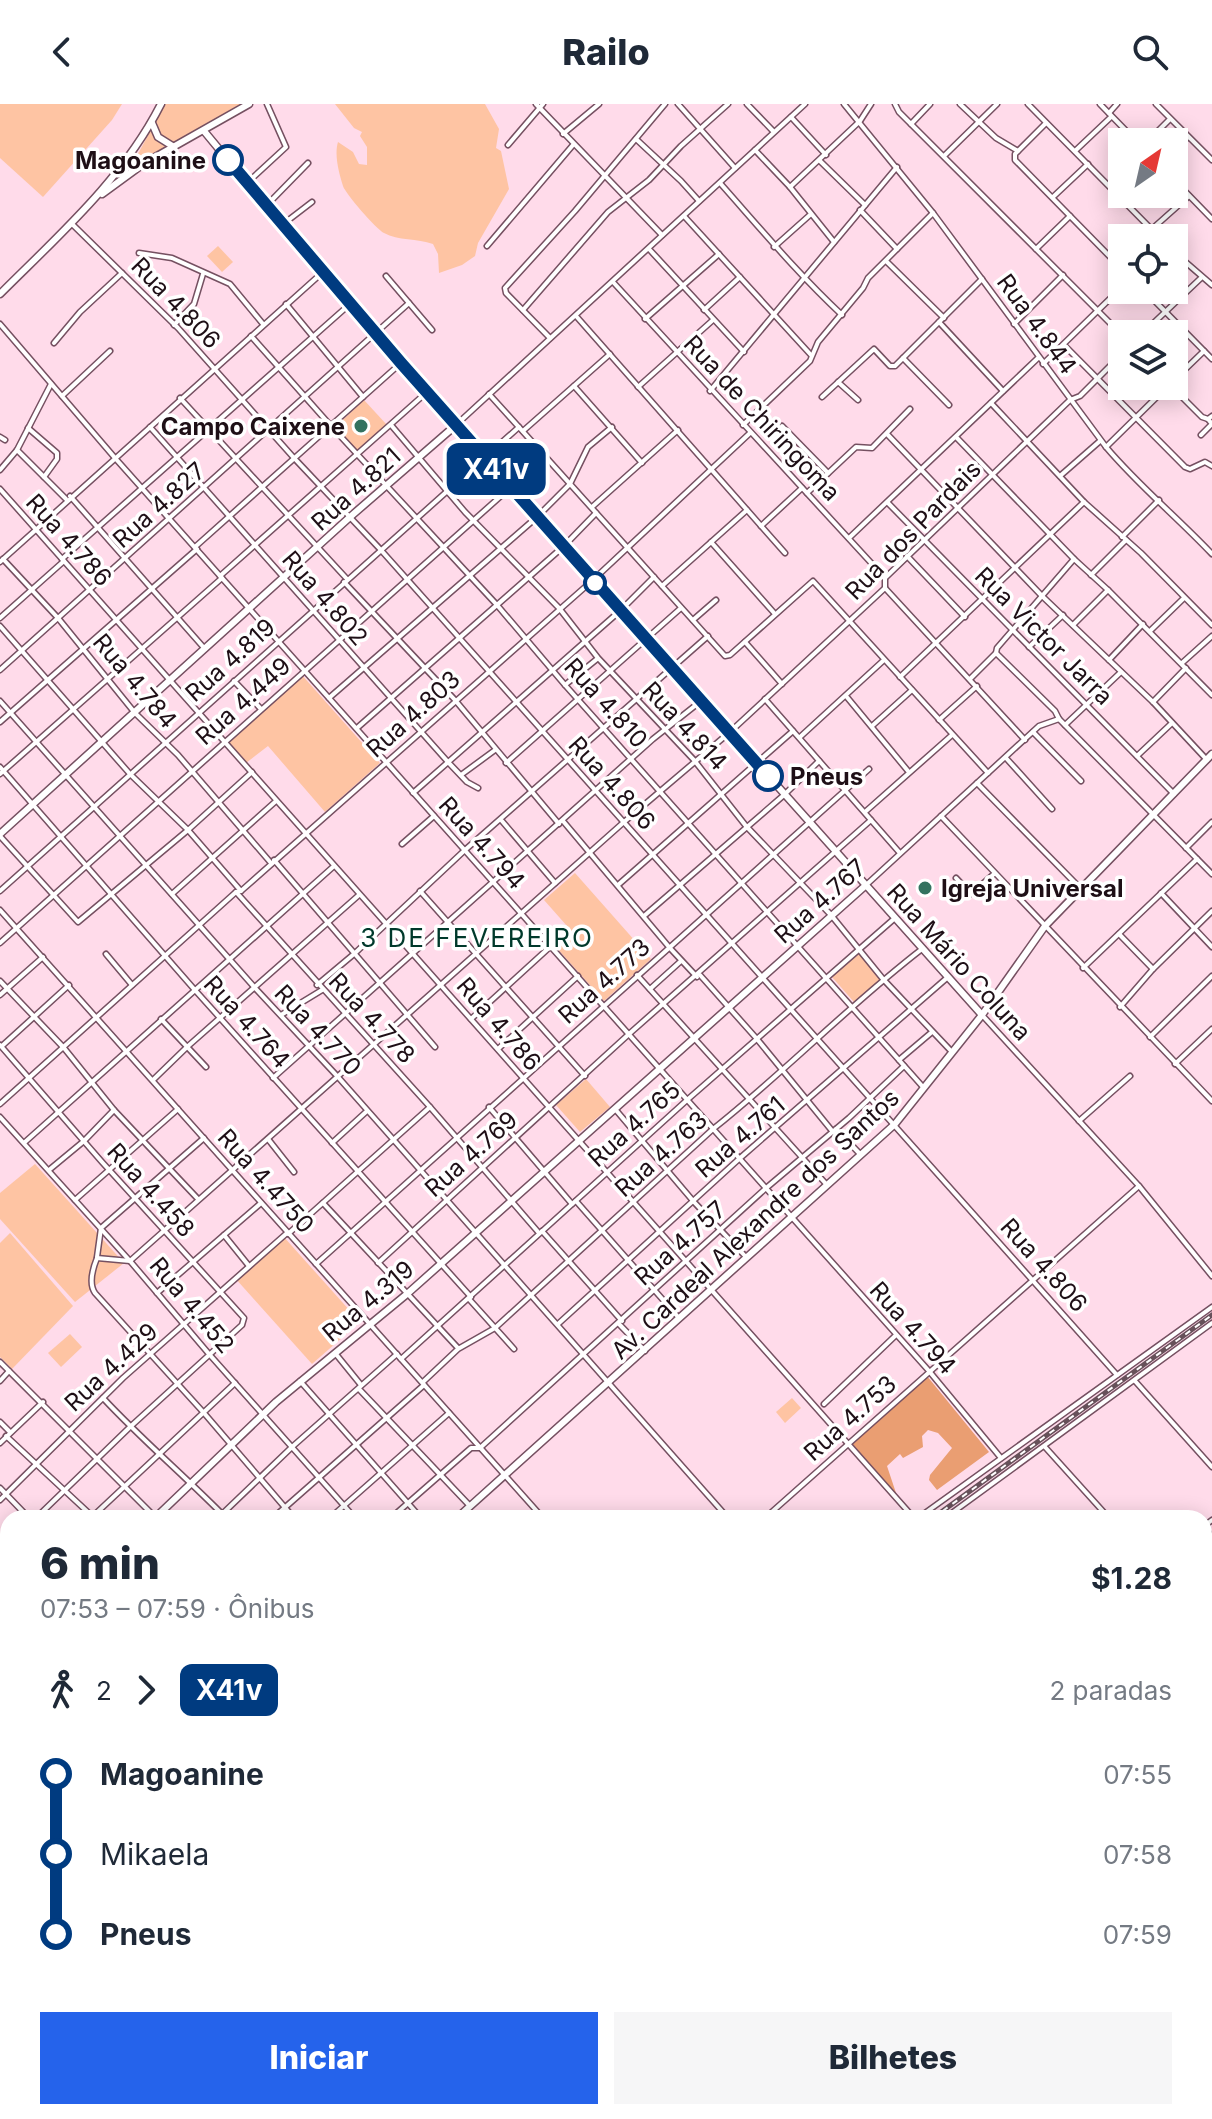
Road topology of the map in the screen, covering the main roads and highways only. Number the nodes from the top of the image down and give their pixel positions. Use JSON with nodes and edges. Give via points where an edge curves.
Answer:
{"nodes":[{"id":1,"x":161,"y":104,"type":"edge"},
{"id":2,"x":249,"y":104,"type":"edge"},
{"id":3,"x":152,"y":123,"type":"junction"},
{"id":4,"x":205,"y":133,"type":"junction"},
{"id":5,"x":174,"y":147,"type":"junction"},
{"id":6,"x":92,"y":201,"type":"junction"},
{"id":7,"x":0,"y":294,"type":"edge"},
{"id":8,"x":456,"y":425,"type":"junction"},
{"id":9,"x":1209,"y":757,"type":"edge"},
{"id":10,"x":0,"y":835,"type":"edge"},
{"id":11,"x":865,"y":886,"type":"junction"},
{"id":12,"x":982,"y":1015,"type":"junction"},
{"id":13,"x":608,"y":1115,"type":"joint"},
{"id":14,"x":164,"y":1510,"type":"edge"},
{"id":15,"x":466,"y":1510,"type":"edge"}],
"edges":[{"from":1,"to":3,"type":"main road"},
{"from":2,"to":4,"type":"main road"},
{"from":3,"to":5,"type":"main road","via":[[158,137]]},
{"from":3,"to":6,"type":"main road"},
{"from":4,"to":5,"type":"main road"},
{"from":4,"to":8,"type":"main road","name":"Rua Mário Coluna"},
{"from":5,"to":6,"type":"main road"},
{"from":6,"to":7,"type":"main road"},
{"from":8,"to":10,"type":"main road","name":"Rua 4.821"},
{"from":8,"to":11,"type":"main road","name":"Rua Mário Coluna"},
{"from":9,"to":12,"type":"main road","name":"Av. Cardeal Alexandre dos Santos","via":[[1045,926]]},
{"from":11,"to":12,"type":"main road","name":"Rua Mário Coluna"},
{"from":11,"to":13,"type":"main road","name":"Rua 4.767"},
{"from":12,"to":15,"type":"main road","name":"Av. Cardeal Alexandre dos Santos","via":[[895,1124],[862,1156]]},
{"from":13,"to":14,"type":"main road","name":"Rua 4.319","via":[[407,1294],[300,1381]]}]}
